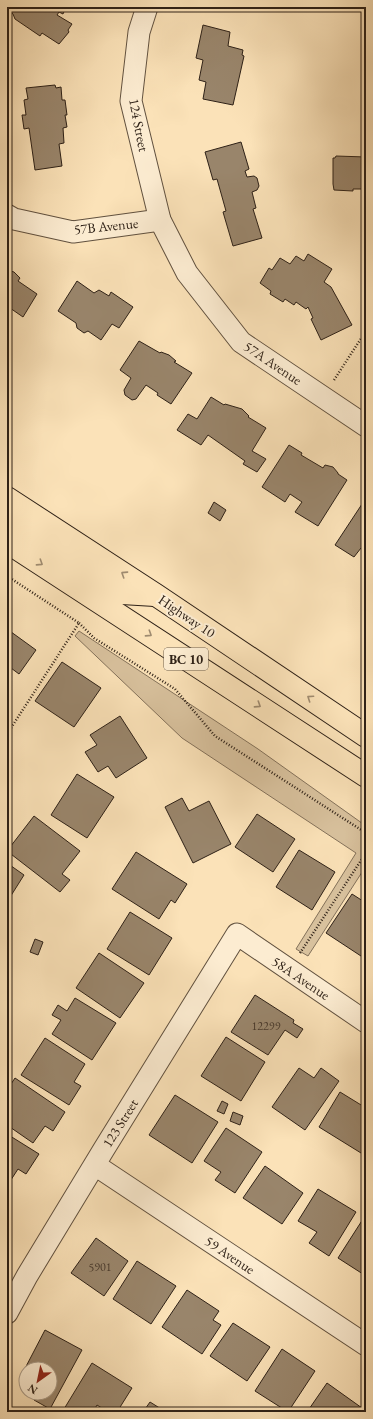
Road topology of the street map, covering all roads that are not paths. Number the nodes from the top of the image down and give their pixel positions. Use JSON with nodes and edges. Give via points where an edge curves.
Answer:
{"nodes":[{"id":1,"x":147,"y":7,"type":"edge"},
{"id":2,"x":7,"y":215,"type":"edge"},
{"id":3,"x":160,"y":220,"type":"junction"},
{"id":4,"x":366,"y":426,"type":"edge"},
{"id":5,"x":7,"y":498,"type":"edge"},
{"id":6,"x":7,"y":519,"type":"edge"},
{"id":7,"x":7,"y":542,"type":"edge"},
{"id":8,"x":156,"y":595,"type":"junction"},
{"id":9,"x":366,"y":736,"type":"edge"},
{"id":10,"x":366,"y":776,"type":"edge"},
{"id":11,"x":237,"y":934,"type":"joint"},
{"id":12,"x":366,"y":1022,"type":"edge"},
{"id":13,"x":95,"y":1165,"type":"junction"},
{"id":14,"x":7,"y":1313,"type":"edge"},
{"id":15,"x":366,"y":1345,"type":"edge"}],
"edges":[{"from":1,"to":3,"type":"street","name":"124 Street","via":[[139,32],[131,101]]},
{"from":2,"to":3,"type":"street","name":"57B Avenue","via":[[14,219],[73,232]]},
{"from":3,"to":4,"type":"street","name":"57A Avenue","via":[[187,273],[241,342]]},
{"from":8,"to":5,"type":"highway","name":"Highway 10","number":"BC 10","one_way":true},
{"from":6,"to":8,"type":"highway","via":[[122,594]]},
{"from":7,"to":10,"type":"highway","number":"BC 10","one_way":true},
{"from":9,"to":8,"type":"highway","name":"Highway 10","number":"BC 10","one_way":true},
{"from":11,"to":12,"type":"street","name":"58A Avenue"},
{"from":11,"to":13,"type":"street","name":"123 Street"},
{"from":13,"to":14,"type":"street","name":"123 Street"},
{"from":13,"to":15,"type":"street","name":"59 Avenue"}]}
